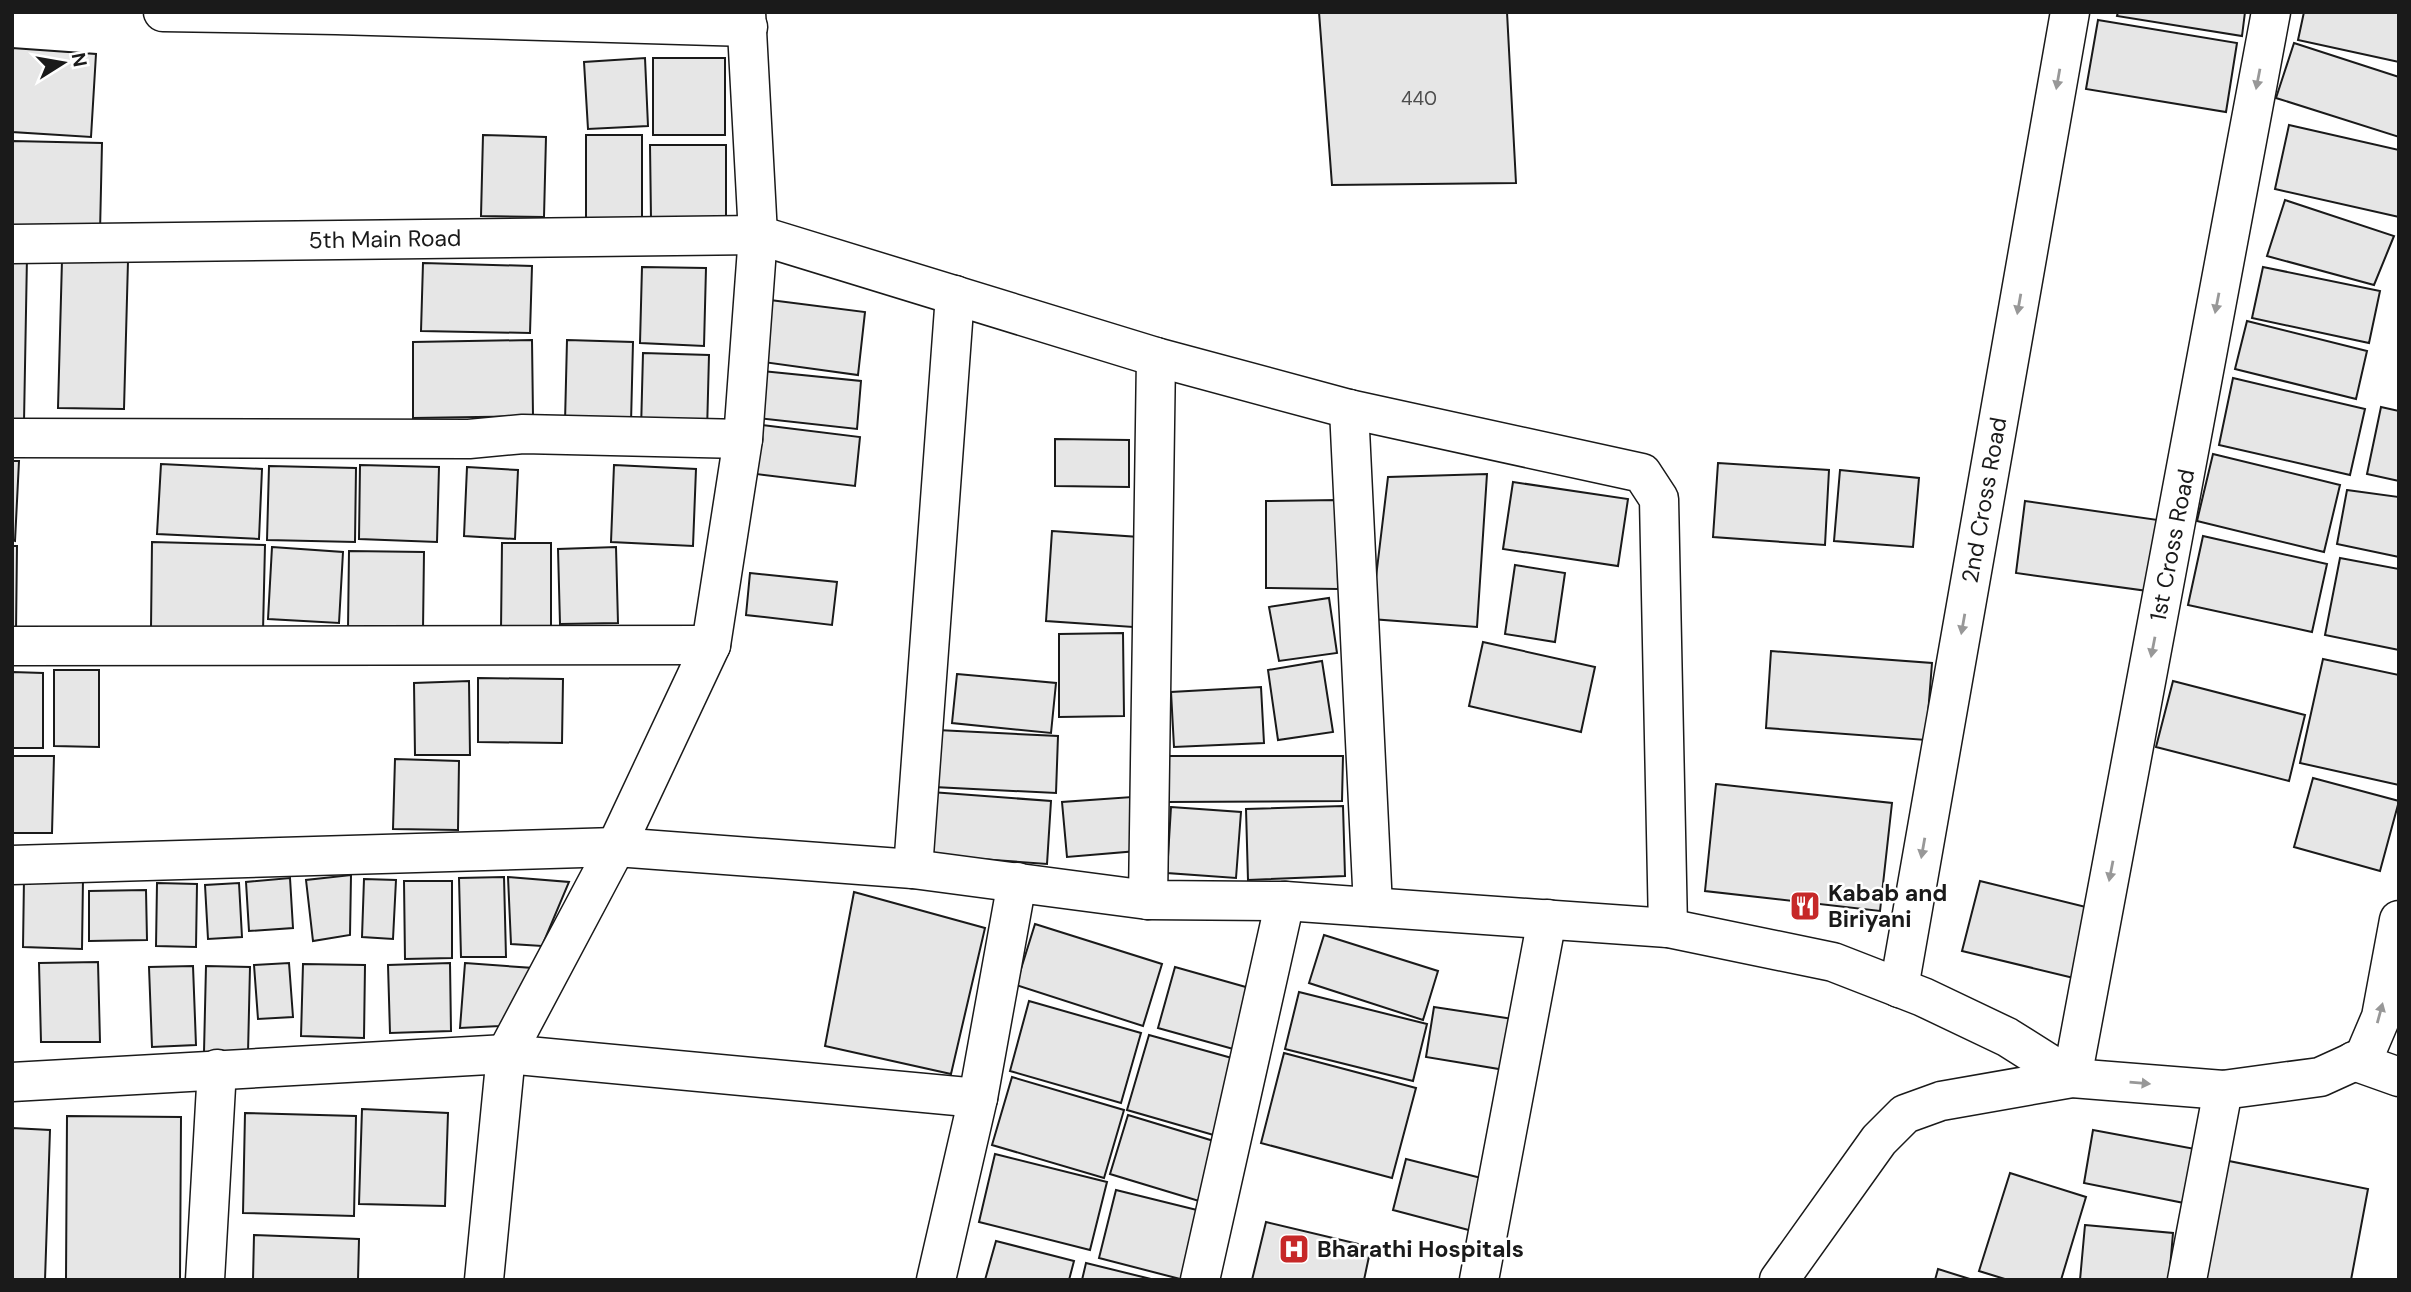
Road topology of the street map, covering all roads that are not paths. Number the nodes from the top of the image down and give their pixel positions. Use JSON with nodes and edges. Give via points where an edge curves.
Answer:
{"nodes":[{"id":1,"x":163,"y":12,"type":"edge"},
{"id":2,"x":2070,"y":12,"type":"edge"},
{"id":3,"x":2271,"y":12,"type":"edge"},
{"id":4,"x":747,"y":20,"type":"edge"},
{"id":5,"x":758,"y":235,"type":"junction"},
{"id":6,"x":12,"y":244,"type":"edge"},
{"id":7,"x":955,"y":295,"type":"junction"},
{"id":8,"x":1156,"y":357,"type":"junction"},
{"id":9,"x":1349,"y":409,"type":"junction"},
{"id":10,"x":12,"y":438,"type":"edge"},
{"id":11,"x":743,"y":439,"type":"junction"},
{"id":12,"x":712,"y":645,"type":"junction"},
{"id":13,"x":12,"y":646,"type":"edge"},
{"id":14,"x":616,"y":847,"type":"junction"},
{"id":15,"x":12,"y":865,"type":"edge"},
{"id":16,"x":913,"y":869,"type":"junction"},
{"id":17,"x":1017,"y":882,"type":"junction"},
{"id":18,"x":1148,"y":900,"type":"junction"},
{"id":19,"x":1285,"y":901,"type":"junction"},
{"id":20,"x":1373,"y":907,"type":"junction"},
{"id":21,"x":1547,"y":919,"type":"junction"},
{"id":22,"x":2399,"y":920,"type":"edge"},
{"id":23,"x":1668,"y":928,"type":"junction"},
{"id":24,"x":1899,"y":988,"type":"junction"},
{"id":25,"x":506,"y":1054,"type":"junction"},
{"id":26,"x":2354,"y":1062,"type":"junction"},
{"id":27,"x":217,"y":1069,"type":"junction"},
{"id":28,"x":2072,"y":1077,"type":"junction"},
{"id":29,"x":2399,"y":1077,"type":"edge"},
{"id":30,"x":12,"y":1082,"type":"edge"},
{"id":31,"x":2224,"y":1090,"type":"junction"},
{"id":32,"x":978,"y":1098,"type":"junction"},
{"id":33,"x":205,"y":1280,"type":"edge"},
{"id":34,"x":484,"y":1280,"type":"edge"},
{"id":35,"x":936,"y":1280,"type":"edge"},
{"id":36,"x":1200,"y":1280,"type":"edge"},
{"id":37,"x":1479,"y":1280,"type":"edge"},
{"id":38,"x":1779,"y":1280,"type":"edge"},
{"id":39,"x":2187,"y":1280,"type":"edge"}],
"edges":[{"from":1,"to":4,"type":"street"},
{"from":2,"to":24,"type":"street","name":"2nd Cross Road","one_way":true},
{"from":3,"to":28,"type":"street","name":"1st Cross Road","one_way":true},
{"from":4,"to":5,"type":"street"},
{"from":5,"to":6,"type":"street","name":"5th Main Road"},
{"from":5,"to":7,"type":"street","name":"5th Main Road"},
{"from":5,"to":11,"type":"street"},
{"from":7,"to":8,"type":"street","name":"5th Main Road"},
{"from":7,"to":16,"type":"street"},
{"from":8,"to":9,"type":"street","name":"5th Main Road"},
{"from":8,"to":18,"type":"street"},
{"from":9,"to":20,"type":"street"},
{"from":9,"to":23,"type":"street","name":"5th Main Road","via":[[1642,473],[1659,499]]},
{"from":10,"to":11,"type":"street","via":[[469,439],[523,434]]},
{"from":11,"to":12,"type":"street"},
{"from":12,"to":13,"type":"street"},
{"from":12,"to":14,"type":"street"},
{"from":14,"to":15,"type":"street"},
{"from":14,"to":16,"type":"street"},
{"from":14,"to":25,"type":"street"},
{"from":16,"to":17,"type":"street"},
{"from":17,"to":18,"type":"street"},
{"from":17,"to":32,"type":"street"},
{"from":18,"to":19,"type":"street"},
{"from":19,"to":20,"type":"street"},
{"from":19,"to":36,"type":"street"},
{"from":20,"to":21,"type":"street"},
{"from":21,"to":23,"type":"street"},
{"from":21,"to":37,"type":"street"},
{"from":26,"to":22,"type":"street","one_way":true,"via":[[2364,1057],[2381,1017]]},
{"from":23,"to":24,"type":"street","via":[[1833,962]]},
{"from":24,"to":28,"type":"street","via":[[2007,1037]]},
{"from":25,"to":27,"type":"street"},
{"from":25,"to":32,"type":"street"},
{"from":25,"to":34,"type":"street"},
{"from":26,"to":29,"type":"street"},
{"from":26,"to":31,"type":"street","via":[[2320,1077]]},
{"from":27,"to":30,"type":"street"},
{"from":27,"to":33,"type":"street"},
{"from":28,"to":31,"type":"street","one_way":true},
{"from":28,"to":38,"type":"street","via":[[1941,1101],[1905,1114],[1880,1140]]},
{"from":31,"to":39,"type":"street"},
{"from":32,"to":35,"type":"street"}]}
